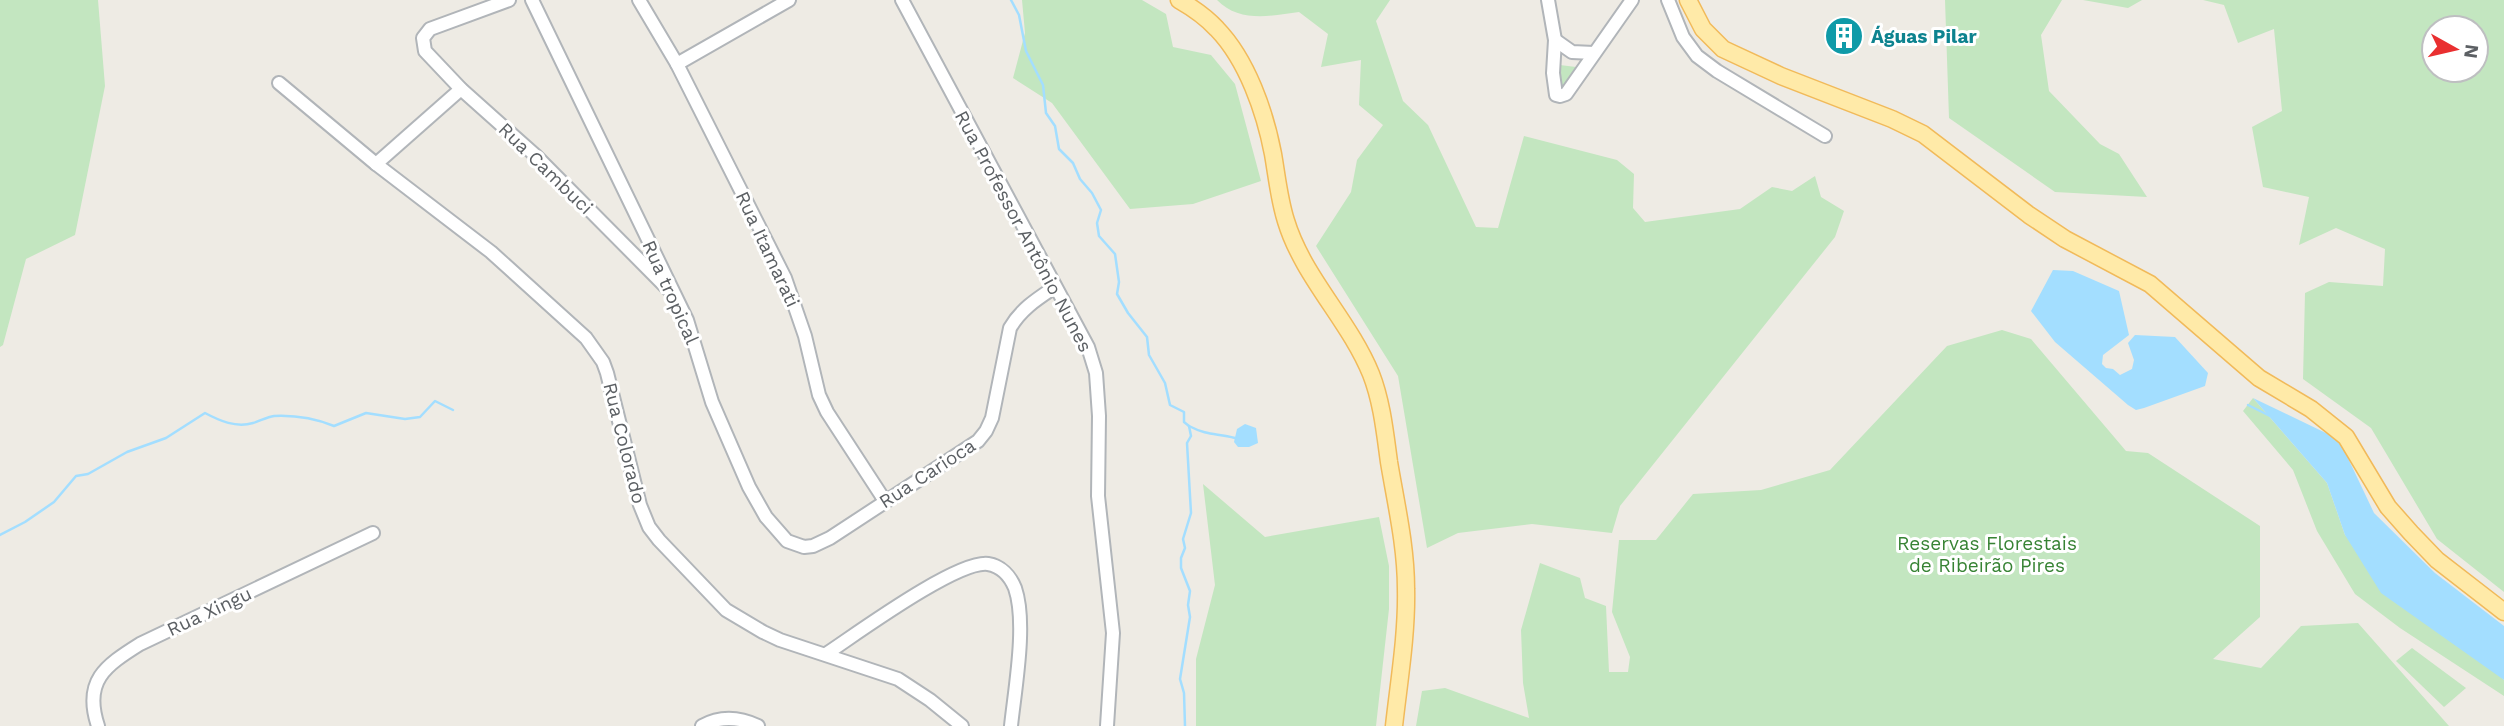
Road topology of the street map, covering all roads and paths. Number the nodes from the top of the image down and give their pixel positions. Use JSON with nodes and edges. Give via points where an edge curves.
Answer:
{"nodes":[{"id":1,"x":509,"y":0,"type":"edge"},
{"id":2,"x":532,"y":0,"type":"edge"},
{"id":3,"x":639,"y":0,"type":"edge"},
{"id":4,"x":789,"y":0,"type":"edge"},
{"id":5,"x":902,"y":0,"type":"edge"},
{"id":6,"x":1180,"y":0,"type":"edge"},
{"id":7,"x":1548,"y":0,"type":"edge"},
{"id":8,"x":1632,"y":0,"type":"edge"},
{"id":9,"x":1668,"y":0,"type":"edge"},
{"id":10,"x":1688,"y":0,"type":"edge"},
{"id":11,"x":1555,"y":40,"type":"junction"},
{"id":12,"x":1594,"y":53,"type":"junction"},
{"id":13,"x":677,"y":65,"type":"junction"},
{"id":14,"x":279,"y":83,"type":"dead end"},
{"id":15,"x":461,"y":89,"type":"junction"},
{"id":16,"x":1825,"y":136,"type":"dead end"},
{"id":17,"x":376,"y":164,"type":"junction"},
{"id":18,"x":1055,"y":287,"type":"junction"},
{"id":19,"x":676,"y":297,"type":"junction"},
{"id":20,"x":884,"y":501,"type":"junction"},
{"id":21,"x":373,"y":533,"type":"dead end"},
{"id":22,"x":830,"y":538,"type":"joint"},
{"id":23,"x":2504,"y":612,"type":"edge"},
{"id":24,"x":826,"y":654,"type":"junction"},
{"id":25,"x":98,"y":726,"type":"edge"},
{"id":26,"x":702,"y":726,"type":"edge"},
{"id":27,"x":758,"y":726,"type":"edge"},
{"id":28,"x":962,"y":726,"type":"edge"},
{"id":29,"x":1011,"y":726,"type":"edge"},
{"id":30,"x":1107,"y":726,"type":"edge"},
{"id":31,"x":1394,"y":726,"type":"edge"}],
"edges":[{"from":1,"to":15,"type":"street","name":"Rua Cambuci","via":[[430,29],[423,38],[425,51]]},
{"from":2,"to":19,"type":"street","name":"Rua tropical"},
{"from":3,"to":13,"type":"street","name":"Rua Itamarati"},
{"from":4,"to":13,"type":"street"},
{"from":5,"to":18,"type":"street","name":"Rua Professor Antônio Nunes"},
{"from":6,"to":31,"type":"main road","via":[[1219,30],[1238,58],[1262,114],[1287,224],[1360,350],[1379,398],[1405,558],[1406,614]]},
{"from":7,"to":11,"type":"street"},
{"from":8,"to":12,"type":"street"},
{"from":9,"to":16,"type":"street","via":[[1683,37],[1697,56]]},
{"from":10,"to":23,"type":"main road","via":[[1703,29],[1723,49],[1923,134],[2065,239],[2150,284],[2259,378],[2311,409],[2346,438],[2388,507],[2411,533]]},
{"from":11,"to":12,"type":"street","via":[[1572,52]]},
{"from":11,"to":12,"type":"street","via":[[1556,95],[1566,94]]},
{"from":13,"to":20,"type":"street","name":"Rua Itamarati","via":[[785,278],[827,412]]},
{"from":14,"to":17,"type":"street","name":"Rua Colorado"},
{"from":15,"to":17,"type":"street"},
{"from":15,"to":19,"type":"street","name":"Rua Cambuci","via":[[535,155]]},
{"from":17,"to":24,"type":"street","name":"Rua Colorado","via":[[491,252],[598,353],[640,505],[649,527],[665,547],[726,610],[763,632]]},
{"from":18,"to":20,"type":"street","name":"Rua Carioca","via":[[1028,305],[1010,328],[986,432],[967,450]]},
{"from":18,"to":30,"type":"street","name":"Rua Professor Antônio Nunes","via":[[1088,347],[1096,373],[1098,496],[1113,633]]},
{"from":19,"to":22,"type":"street","name":"Rua tropical","via":[[726,437],[766,517],[780,536],[796,546],[813,547]]},
{"from":20,"to":22,"type":"street","name":"Rua Carioca"},
{"from":21,"to":25,"type":"street","name":"Rua Xingu","via":[[115,660],[94,687],[93,712]]},
{"from":24,"to":28,"type":"street","name":"Rua Colorado","via":[[898,679]]},
{"from":24,"to":29,"type":"street","via":[[957,571],[988,564],[1001,568],[1010,578],[1019,607]]},
{"from":26,"to":27,"type":"street","via":[[727,719]]}]}
